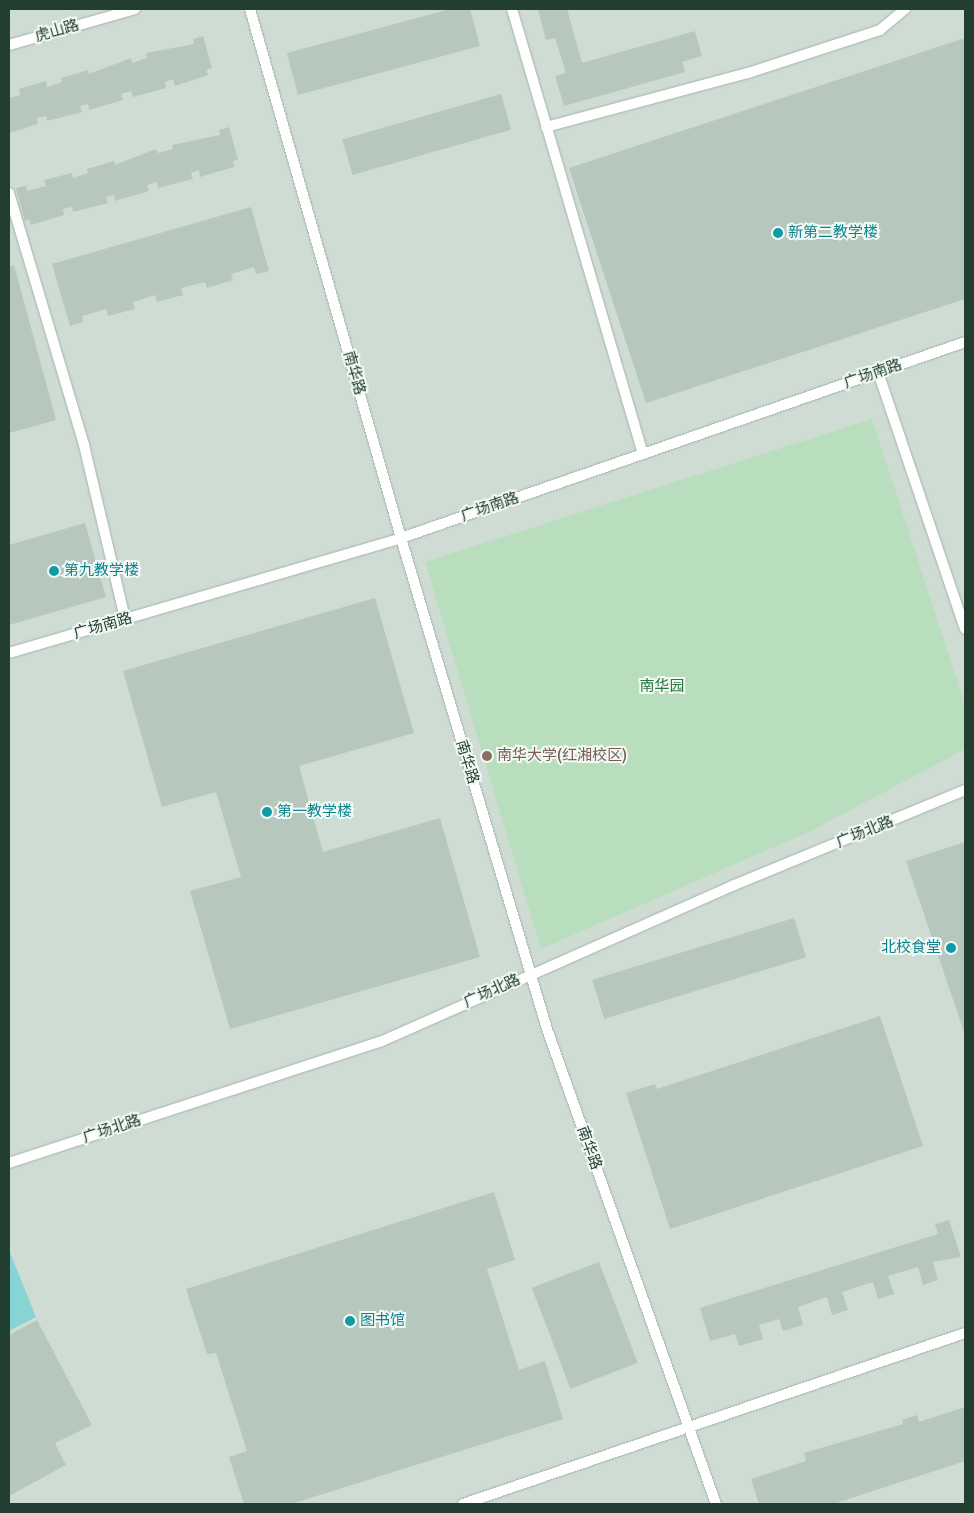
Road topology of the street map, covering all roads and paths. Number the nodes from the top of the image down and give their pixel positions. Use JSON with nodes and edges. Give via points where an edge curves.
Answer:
{"nodes":[{"id":1,"x":135,"y":9,"type":"edge"},
{"id":2,"x":250,"y":9,"type":"edge"},
{"id":3,"x":512,"y":9,"type":"edge"},
{"id":4,"x":905,"y":9,"type":"edge"},
{"id":5,"x":9,"y":45,"type":"edge"},
{"id":6,"x":546,"y":127,"type":"junction"},
{"id":7,"x":9,"y":193,"type":"edge"},
{"id":8,"x":965,"y":342,"type":"edge"},
{"id":9,"x":878,"y":372,"type":"junction"},
{"id":10,"x":642,"y":454,"type":"junction"},
{"id":11,"x":401,"y":538,"type":"junction"},
{"id":12,"x":124,"y":619,"type":"junction"},
{"id":13,"x":965,"y":629,"type":"edge"},
{"id":14,"x":9,"y":653,"type":"edge"},
{"id":15,"x":965,"y":790,"type":"edge"},
{"id":16,"x":530,"y":974,"type":"junction"},
{"id":17,"x":9,"y":1163,"type":"edge"},
{"id":18,"x":965,"y":1333,"type":"edge"},
{"id":19,"x":690,"y":1430,"type":"junction"},
{"id":20,"x":463,"y":1504,"type":"edge"},
{"id":21,"x":716,"y":1504,"type":"edge"}],
"edges":[{"from":1,"to":5,"type":"lane","name":"虎山路"},
{"from":2,"to":11,"type":"lane","name":"南华路"},
{"from":3,"to":6,"type":"lane"},
{"from":4,"to":6,"type":"lane","via":[[880,30],[748,73]]},
{"from":6,"to":10,"type":"lane"},
{"from":7,"to":12,"type":"lane","via":[[84,446]]},
{"from":8,"to":9,"type":"lane","name":"广场南路"},
{"from":9,"to":10,"type":"lane","name":"广场南路"},
{"from":9,"to":13,"type":"lane"},
{"from":10,"to":11,"type":"lane","name":"广场南路"},
{"from":11,"to":12,"type":"lane","name":"广场南路"},
{"from":11,"to":16,"type":"lane","name":"南华路"},
{"from":12,"to":14,"type":"lane","name":"广场南路"},
{"from":15,"to":16,"type":"lane","name":"广场北路"},
{"from":16,"to":17,"type":"lane","name":"广场北路","via":[[380,1042]]},
{"from":16,"to":19,"type":"lane","name":"南华路"},
{"from":18,"to":19,"type":"lane"},
{"from":19,"to":20,"type":"lane"},
{"from":19,"to":21,"type":"lane","name":"南华路"}]}
